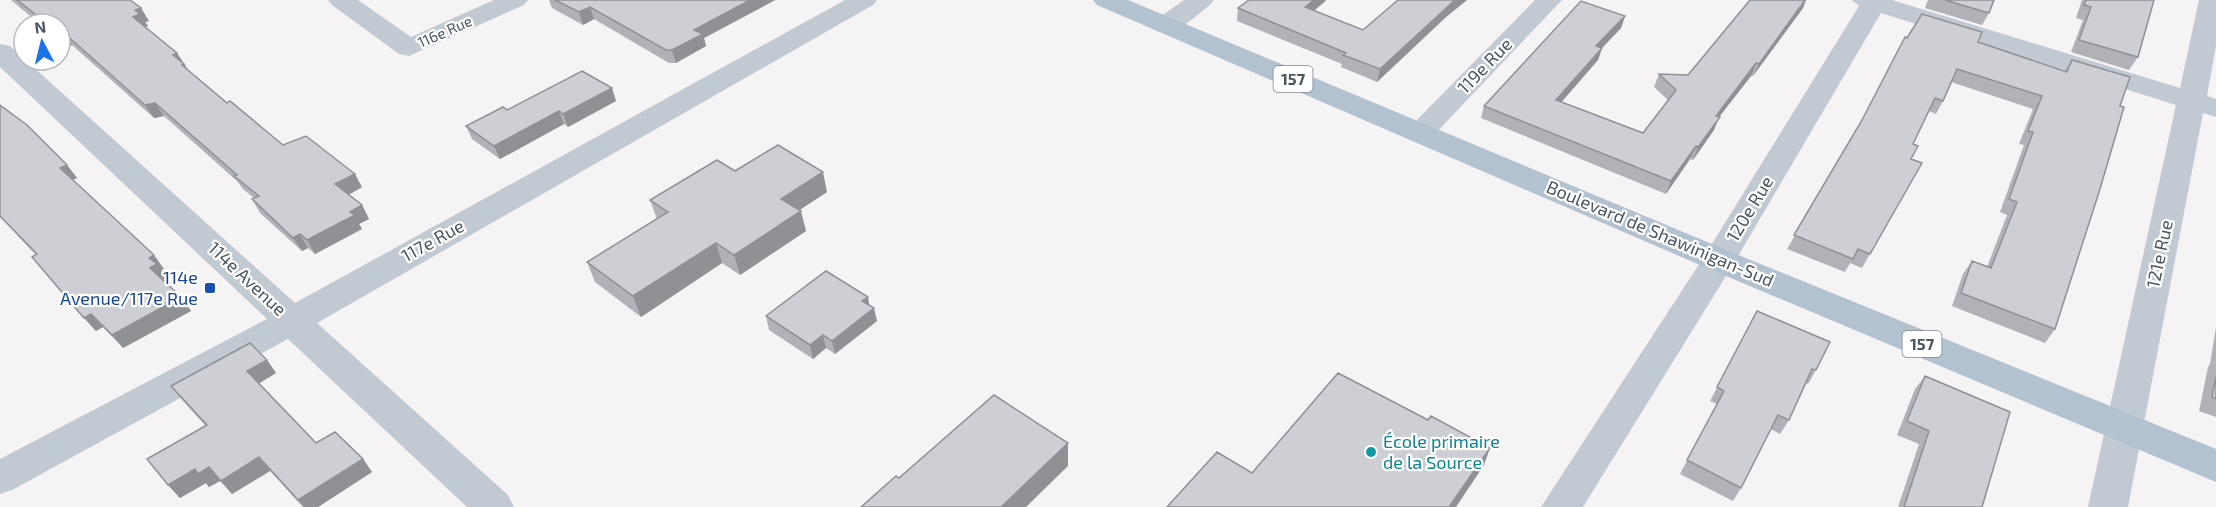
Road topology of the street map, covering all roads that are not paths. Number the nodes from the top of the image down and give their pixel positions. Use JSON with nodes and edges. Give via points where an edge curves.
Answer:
{"nodes":[{"id":1,"x":341,"y":0,"type":"edge"},
{"id":2,"x":515,"y":0,"type":"edge"},
{"id":3,"x":864,"y":0,"type":"edge"},
{"id":4,"x":1106,"y":0,"type":"edge"},
{"id":5,"x":1201,"y":0,"type":"edge"},
{"id":6,"x":1550,"y":0,"type":"edge"},
{"id":7,"x":2212,"y":0,"type":"edge"},
{"id":8,"x":1872,"y":1,"type":"edge"},
{"id":9,"x":1166,"y":25,"type":"junction"},
{"id":10,"x":0,"y":52,"type":"edge"},
{"id":11,"x":2204,"y":104,"type":"edge"},
{"id":12,"x":1421,"y":132,"type":"junction"},
{"id":13,"x":1719,"y":260,"type":"junction"},
{"id":14,"x":292,"y":321,"type":"junction"},
{"id":15,"x":2124,"y":428,"type":"junction"},
{"id":16,"x":2216,"y":466,"type":"edge"},
{"id":17,"x":0,"y":478,"type":"edge"},
{"id":18,"x":494,"y":507,"type":"edge"},
{"id":19,"x":1562,"y":507,"type":"edge"},
{"id":20,"x":2108,"y":507,"type":"edge"}],
"edges":[{"from":1,"to":2,"type":"street","name":"116e Rue","via":[[409,48]]},
{"from":3,"to":14,"type":"street","name":"117e Rue"},
{"from":4,"to":9,"type":"main road","name":"Boulevard de Shawinigan-Sud","number":"157"},
{"from":5,"to":9,"type":"street"},
{"from":6,"to":12,"type":"street","name":"119e Rue"},
{"from":7,"to":11,"type":"street","name":"121e Rue"},
{"from":8,"to":11,"type":"street"},
{"from":8,"to":13,"type":"street","name":"120e Rue"},
{"from":9,"to":12,"type":"main road","name":"Boulevard de Shawinigan-Sud","number":"157"},
{"from":10,"to":14,"type":"street","name":"114e Avenue"},
{"from":11,"to":15,"type":"street","name":"121e Rue"},
{"from":12,"to":13,"type":"main road","name":"Boulevard de Shawinigan-Sud","number":"157"},
{"from":13,"to":15,"type":"main road","name":"Boulevard de Shawinigan-Sud","number":"157"},
{"from":13,"to":19,"type":"street","name":"120e Rue"},
{"from":14,"to":17,"type":"street","name":"117e Rue"},
{"from":14,"to":18,"type":"street","name":"114e Avenue"},
{"from":15,"to":16,"type":"main road","name":"Boulevard de Shawinigan-Sud","number":"157"},
{"from":15,"to":20,"type":"street","name":"121e Rue"}]}
